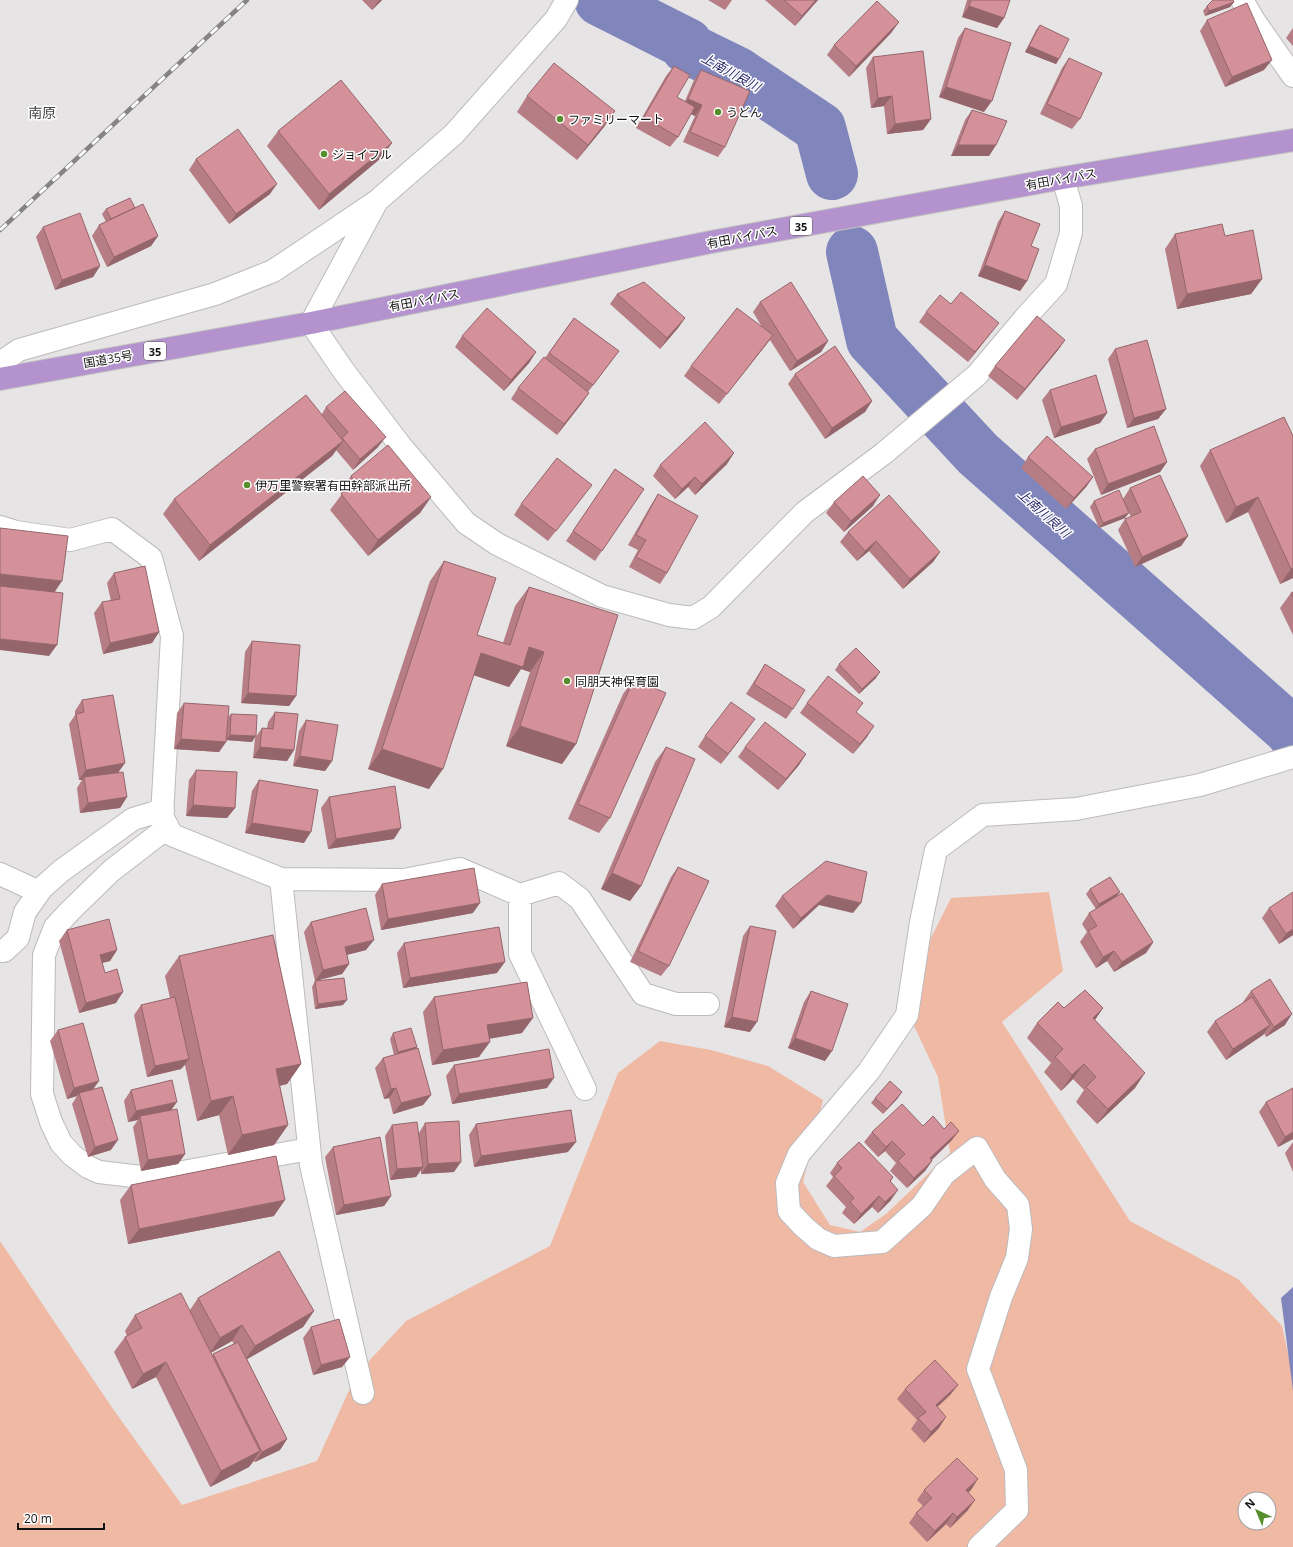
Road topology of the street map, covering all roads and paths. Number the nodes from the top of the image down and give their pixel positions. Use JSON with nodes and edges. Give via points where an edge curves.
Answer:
{"nodes":[{"id":1,"x":568,"y":0,"type":"edge"},
{"id":2,"x":1242,"y":0,"type":"edge"},
{"id":3,"x":1293,"y":76,"type":"edge"},
{"id":4,"x":1293,"y":140,"type":"edge"},
{"id":5,"x":1063,"y":178,"type":"junction"},
{"id":6,"x":377,"y":200,"type":"junction"},
{"id":7,"x":311,"y":323,"type":"junction"},
{"id":8,"x":0,"y":363,"type":"edge"},
{"id":9,"x":0,"y":379,"type":"edge"},
{"id":10,"x":0,"y":527,"type":"edge"},
{"id":11,"x":1293,"y":757,"type":"edge"},
{"id":12,"x":166,"y":818,"type":"junction"},
{"id":13,"x":0,"y":874,"type":"edge"},
{"id":14,"x":281,"y":879,"type":"junction"},
{"id":15,"x":39,"y":892,"type":"junction"},
{"id":16,"x":520,"y":895,"type":"junction"},
{"id":17,"x":0,"y":951,"type":"edge"},
{"id":18,"x":708,"y":1004,"type":"dead end"},
{"id":19,"x":584,"y":1089,"type":"dead end"},
{"id":20,"x":309,"y":1150,"type":"junction"},
{"id":21,"x":363,"y":1393,"type":"dead end"},
{"id":22,"x":979,"y":1547,"type":"edge"}],
"edges":[{"from":1,"to":6,"type":"street","via":[[556,19],[454,134]]},
{"from":2,"to":3,"type":"street"},
{"from":4,"to":5,"type":"highway","name":"有田バイパス","number":"35"},
{"from":5,"to":7,"type":"highway","name":"有田バイパス","number":"35","via":[[711,242]]},
{"from":5,"to":7,"type":"street","via":[[1071,206],[1071,233],[1056,284],[977,375],[883,454],[805,512],[711,607],[693,618],[669,615],[602,596],[498,544],[466,523],[400,445]]},
{"from":6,"to":7,"type":"street"},
{"from":6,"to":8,"type":"street","via":[[273,271],[215,294],[19,350]]},
{"from":7,"to":9,"type":"highway","name":"国道35号","number":"35"},
{"from":10,"to":12,"type":"street","via":[[70,540],[112,529],[151,558],[172,636]]},
{"from":11,"to":22,"type":"street","via":[[1200,785],[1076,809],[983,815],[936,850],[921,922],[907,1015],[868,1071],[799,1154],[787,1184],[789,1211],[818,1240],[834,1246],[882,1242],[922,1206],[944,1174],[977,1148],[995,1179],[1018,1205],[1021,1230],[1017,1258],[978,1369],[1016,1470],[1017,1510]]},
{"from":12,"to":14,"type":"street","via":[[172,835]]},
{"from":12,"to":15,"type":"street","via":[[133,819],[61,871]]},
{"from":12,"to":20,"type":"street","via":[[55,927],[49,940],[44,955],[42,1094],[51,1122],[61,1143],[72,1155],[88,1166],[99,1172],[150,1178]]},
{"from":13,"to":15,"type":"street"},
{"from":14,"to":16,"type":"street","via":[[404,880],[460,869]]},
{"from":14,"to":20,"type":"street"},
{"from":15,"to":17,"type":"street","via":[[25,912],[18,938],[4,951]]},
{"from":16,"to":18,"type":"street","via":[[559,883],[580,899],[643,994],[676,1004]]},
{"from":16,"to":19,"type":"street","via":[[520,954]]},
{"from":20,"to":21,"type":"street"}]}
